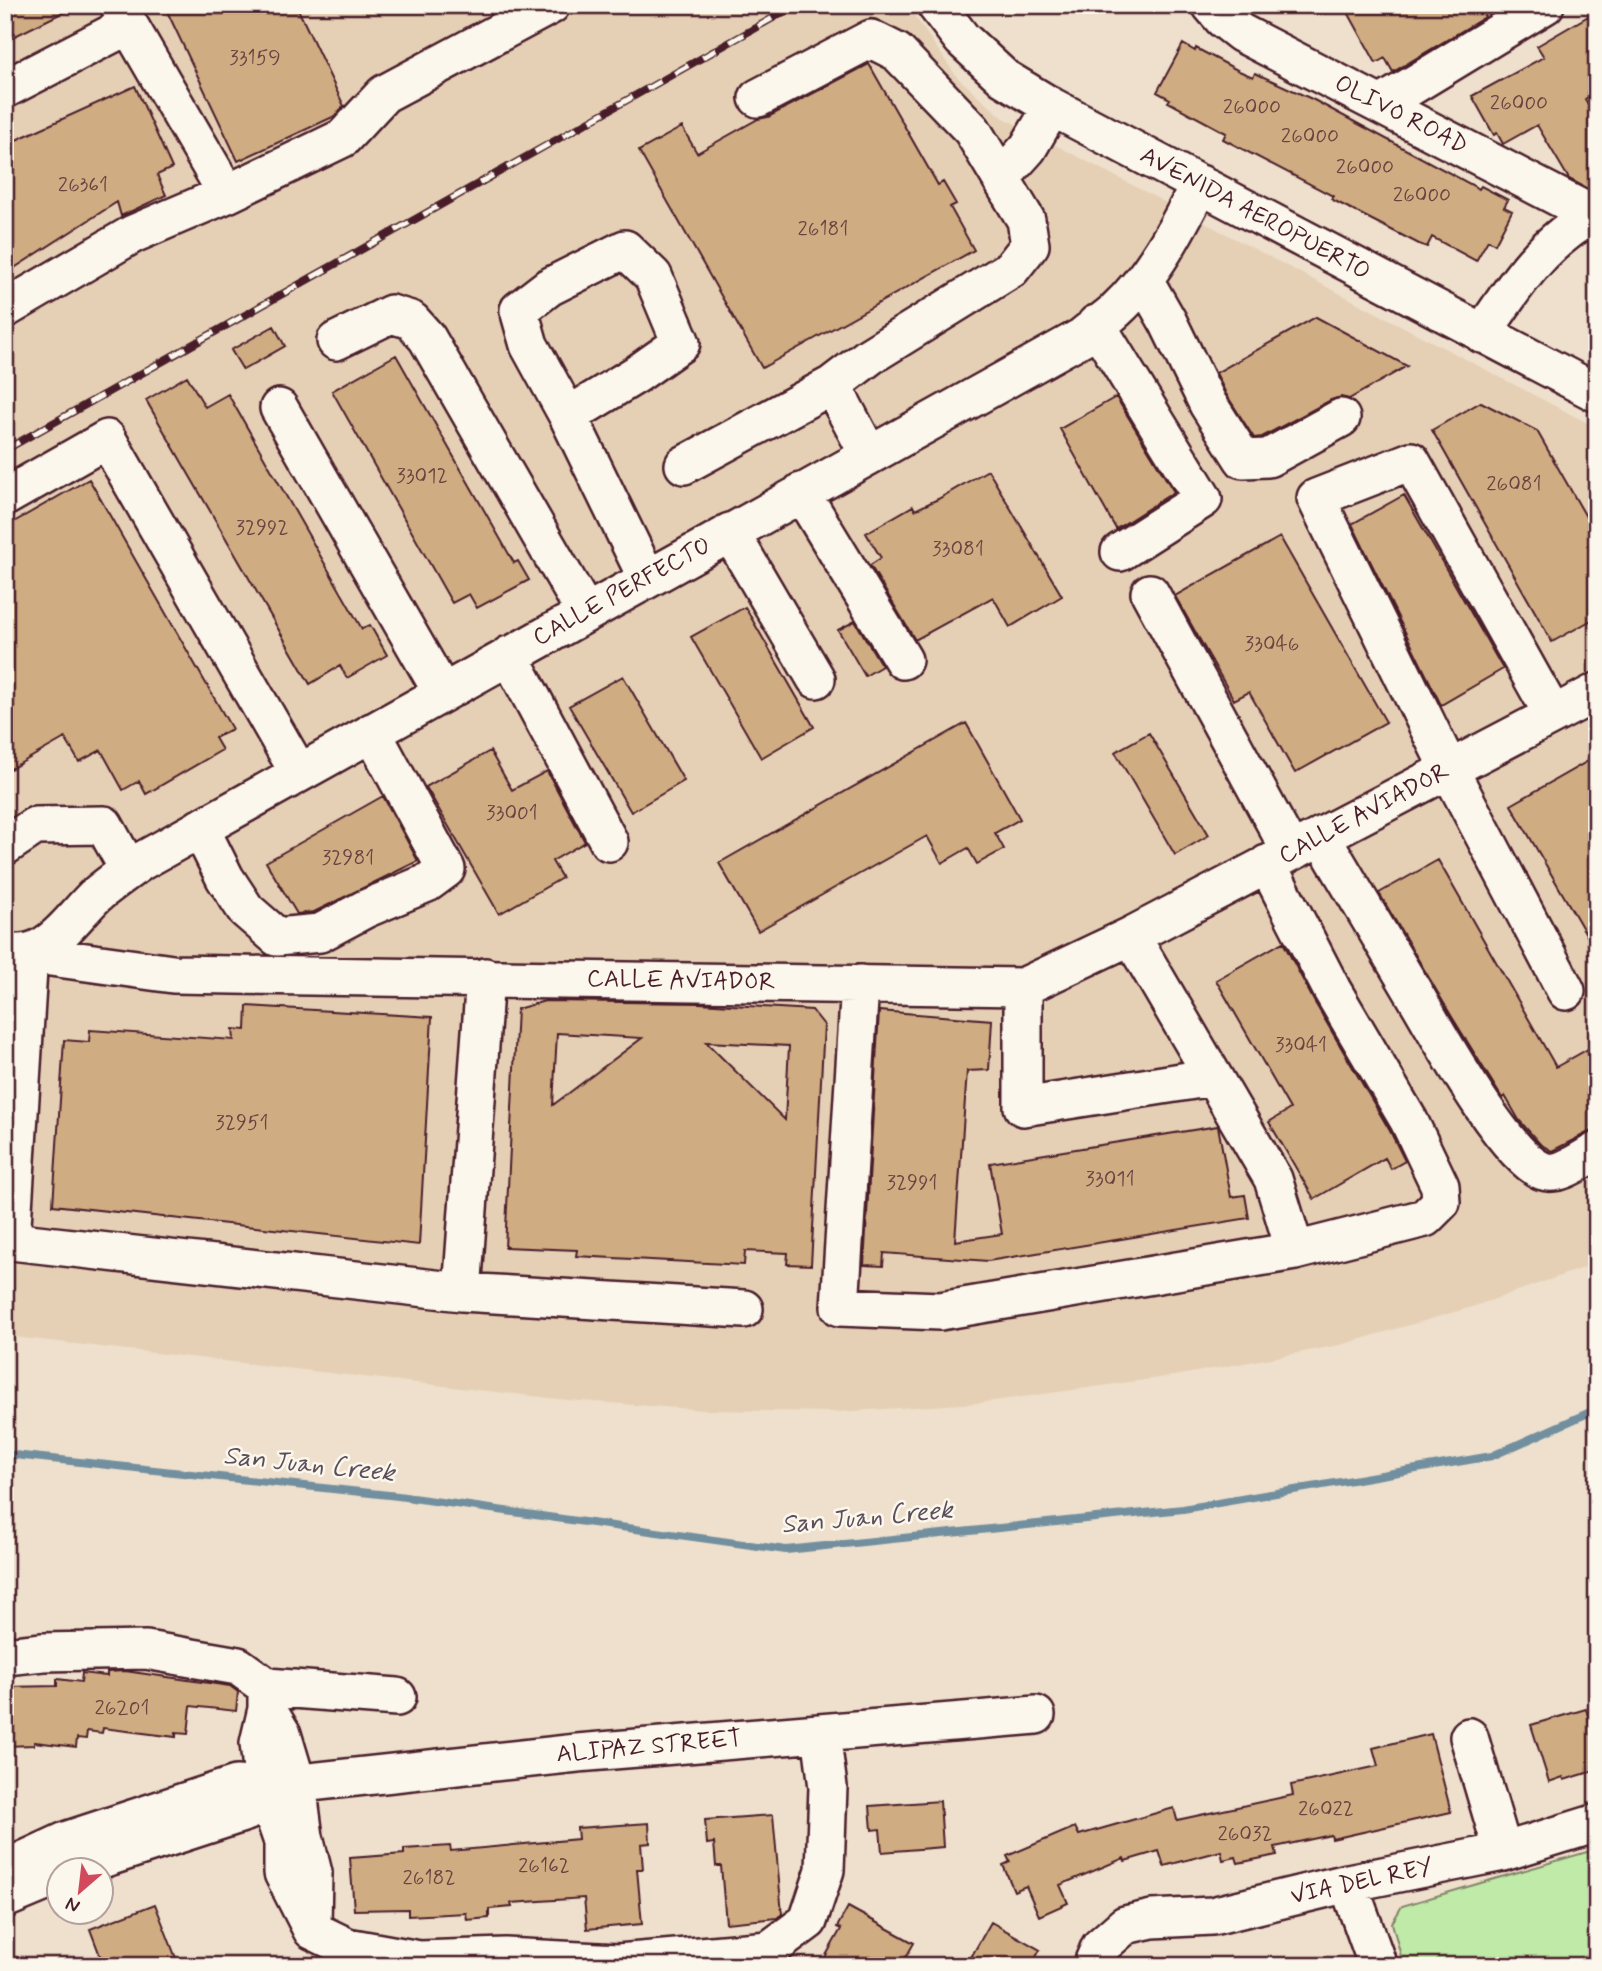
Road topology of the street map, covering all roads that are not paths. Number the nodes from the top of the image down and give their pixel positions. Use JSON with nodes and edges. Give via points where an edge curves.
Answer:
{"nodes":[{"id":1,"x":551,"y":5,"type":"edge"},
{"id":2,"x":936,"y":5,"type":"edge"},
{"id":3,"x":1211,"y":5,"type":"edge"},
{"id":4,"x":1545,"y":5,"type":"edge"},
{"id":5,"x":124,"y":15,"type":"edge"},
{"id":6,"x":5,"y":89,"type":"edge"},
{"id":7,"x":758,"y":99,"type":"dead end"},
{"id":8,"x":1382,"y":104,"type":"junction"},
{"id":9,"x":1052,"y":107,"type":"junction"},
{"id":10,"x":1001,"y":178,"type":"junction"},
{"id":11,"x":1200,"y":184,"type":"junction"},
{"id":12,"x":227,"y":194,"type":"junction"},
{"id":13,"x":1595,"y":214,"type":"edge"},
{"id":14,"x":1144,"y":280,"type":"junction"},
{"id":15,"x":5,"y":309,"type":"edge"},
{"id":16,"x":1096,"y":324,"type":"junction"},
{"id":17,"x":1482,"y":334,"type":"junction"},
{"id":18,"x":336,"y":341,"type":"dead end"},
{"id":19,"x":832,"y":385,"type":"junction"},
{"id":20,"x":1597,"y":393,"type":"edge"},
{"id":21,"x":279,"y":408,"type":"dead end"},
{"id":22,"x":568,"y":416,"type":"junction"},
{"id":23,"x":1341,"y":418,"type":"dead end"},
{"id":24,"x":869,"y":454,"type":"junction"},
{"id":25,"x":684,"y":465,"type":"dead end"},
{"id":26,"x":801,"y":492,"type":"junction"},
{"id":27,"x":5,"y":497,"type":"edge"},
{"id":28,"x":730,"y":532,"type":"junction"},
{"id":29,"x":1120,"y":552,"type":"dead end"},
{"id":30,"x":647,"y":578,"type":"junction"},
{"id":31,"x":1150,"y":593,"type":"dead end"},
{"id":32,"x":586,"y":612,"type":"junction"},
{"id":33,"x":509,"y":655,"type":"junction"},
{"id":34,"x":903,"y":660,"type":"dead end"},
{"id":35,"x":816,"y":679,"type":"dead end"},
{"id":36,"x":442,"y":692,"type":"junction"},
{"id":37,"x":1597,"y":692,"type":"edge"},
{"id":38,"x":1553,"y":715,"type":"junction"},
{"id":39,"x":372,"y":732,"type":"junction"},
{"id":40,"x":1449,"y":769,"type":"junction"},
{"id":41,"x":299,"y":774,"type":"junction"},
{"id":42,"x":200,"y":828,"type":"junction"},
{"id":43,"x":609,"y":842,"type":"dead end"},
{"id":44,"x":5,"y":846,"type":"edge"},
{"id":45,"x":1293,"y":851,"type":"junction"},
{"id":46,"x":129,"y":870,"type":"junction"},
{"id":47,"x":1131,"y":936,"type":"junction"},
{"id":48,"x":17,"y":953,"type":"edge"},
{"id":49,"x":485,"y":977,"type":"junction"},
{"id":50,"x":860,"y":984,"type":"junction"},
{"id":51,"x":1023,"y":987,"type":"junction"},
{"id":52,"x":1566,"y":991,"type":"dead end"},
{"id":53,"x":1213,"y":1077,"type":"junction"},
{"id":54,"x":1597,"y":1151,"type":"edge"},
{"id":55,"x":8,"y":1241,"type":"edge"},
{"id":56,"x":1295,"y":1251,"type":"junction"},
{"id":57,"x":462,"y":1292,"type":"junction"},
{"id":58,"x":744,"y":1309,"type":"dead end"},
{"id":59,"x":5,"y":1656,"type":"edge"},
{"id":60,"x":397,"y":1697,"type":"dead end"},
{"id":61,"x":267,"y":1698,"type":"junction"},
{"id":62,"x":1036,"y":1715,"type":"dead end"},
{"id":63,"x":821,"y":1732,"type":"junction"},
{"id":64,"x":1469,"y":1737,"type":"dead end"},
{"id":65,"x":280,"y":1786,"type":"junction"},
{"id":66,"x":1597,"y":1823,"type":"edge"},
{"id":67,"x":1503,"y":1852,"type":"junction"},
{"id":68,"x":111,"y":1856,"type":"edge"},
{"id":69,"x":5,"y":1869,"type":"edge"},
{"id":70,"x":46,"y":1882,"type":"edge"},
{"id":71,"x":1348,"y":1883,"type":"junction"},
{"id":72,"x":5,"y":1899,"type":"edge"},
{"id":73,"x":1092,"y":1966,"type":"edge"},
{"id":74,"x":1378,"y":1966,"type":"edge"}],
"edges":[{"from":1,"to":12,"type":"street","via":[[384,94],[343,138]]},
{"from":2,"to":9,"type":"street","name":"AVENIDA AEROPUERTO","via":[[962,40],[1004,78]]},
{"from":3,"to":8,"type":"street","name":"OLIVO ROAD","via":[[1241,33]]},
{"from":4,"to":8,"type":"street"},
{"from":5,"to":6,"type":"street"},
{"from":5,"to":12,"type":"street"},
{"from":7,"to":10,"type":"street","via":[[871,39],[897,52],[972,130]]},
{"from":8,"to":13,"type":"street","name":"OLIVO ROAD"},
{"from":9,"to":10,"type":"street","via":[[1028,148]]},
{"from":9,"to":11,"type":"street","name":"AVENIDA AEROPUERTO"},
{"from":10,"to":19,"type":"street","via":[[1026,220],[1030,244],[1011,269],[870,356]]},
{"from":11,"to":14,"type":"street","name":"CALLE PERFECTO"},
{"from":11,"to":17,"type":"street","name":"AVENIDA AEROPUERTO"},
{"from":12,"to":15,"type":"street","via":[[133,234]]},
{"from":13,"to":17,"type":"street","via":[[1557,237],[1520,279]]},
{"from":14,"to":16,"type":"street","name":"CALLE PERFECTO"},
{"from":14,"to":23,"type":"street","via":[[1242,459],[1268,458]]},
{"from":16,"to":24,"type":"street","name":"CALLE PERFECTO","via":[[1082,337]]},
{"from":16,"to":29,"type":"street","via":[[1203,499]]},
{"from":17,"to":20,"type":"street","name":"AVENIDA AEROPUERTO"},
{"from":18,"to":32,"type":"street","via":[[391,314],[411,320],[427,338]]},
{"from":19,"to":24,"type":"street"},
{"from":19,"to":25,"type":"street"},
{"from":21,"to":36,"type":"street"},
{"from":22,"to":22,"type":"street","via":[[681,342],[653,276],[625,249],[549,287],[519,310],[529,345]]},
{"from":22,"to":30,"type":"street"},
{"from":24,"to":26,"type":"street","name":"CALLE PERFECTO"},
{"from":26,"to":28,"type":"street","name":"CALLE PERFECTO"},
{"from":26,"to":34,"type":"street"},
{"from":27,"to":41,"type":"street","via":[[107,439]]},
{"from":28,"to":30,"type":"street","name":"CALLE PERFECTO"},
{"from":28,"to":35,"type":"street"},
{"from":30,"to":32,"type":"street","name":"CALLE PERFECTO"},
{"from":31,"to":45,"type":"street"},
{"from":32,"to":33,"type":"street","name":"CALLE PERFECTO"},
{"from":33,"to":36,"type":"street","name":"CALLE PERFECTO"},
{"from":33,"to":43,"type":"street"},
{"from":36,"to":39,"type":"street","name":"CALLE PERFECTO"},
{"from":37,"to":38,"type":"street","name":"CALLE AVIADOR"},
{"from":38,"to":40,"type":"street","name":"CALLE AVIADOR"},
{"from":38,"to":40,"type":"street","via":[[1411,461],[1316,498]]},
{"from":39,"to":41,"type":"street","name":"CALLE PERFECTO"},
{"from":39,"to":42,"type":"street","via":[[446,869],[427,883],[320,933],[277,937],[246,910]]},
{"from":40,"to":45,"type":"street","name":"CALLE AVIADOR"},
{"from":40,"to":52,"type":"street"},
{"from":41,"to":42,"type":"street","name":"CALLE PERFECTO"},
{"from":42,"to":46,"type":"street","name":"CALLE PERFECTO"},
{"from":44,"to":46,"type":"street","via":[[35,826],[104,825]]},
{"from":45,"to":47,"type":"street","name":"CALLE AVIADOR"},
{"from":45,"to":54,"type":"street","via":[[1516,1151],[1547,1172],[1561,1170]]},
{"from":45,"to":56,"type":"street","via":[[1332,990],[1409,1121],[1440,1186],[1441,1202],[1425,1218]]},
{"from":46,"to":48,"type":"street","name":"CALLE PERFECTO","via":[[61,933]]},
{"from":47,"to":51,"type":"street","name":"CALLE AVIADOR"},
{"from":47,"to":53,"type":"street"},
{"from":48,"to":49,"type":"street","name":"CALLE AVIADOR","via":[[173,974]]},
{"from":48,"to":55,"type":"street"},
{"from":49,"to":50,"type":"street","name":"CALLE AVIADOR"},
{"from":49,"to":57,"type":"street"},
{"from":50,"to":51,"type":"street","name":"CALLE AVIADOR"},
{"from":50,"to":56,"type":"street","via":[[840,1307],[940,1311]]},
{"from":51,"to":53,"type":"street","via":[[1023,1107]]},
{"from":53,"to":56,"type":"street","via":[[1273,1180]]},
{"from":55,"to":57,"type":"street"},
{"from":57,"to":58,"type":"street"},
{"from":59,"to":61,"type":"street","via":[[145,1650],[238,1666]]},
{"from":60,"to":61,"type":"street"},
{"from":61,"to":65,"type":"street","via":[[259,1743]]},
{"from":62,"to":63,"type":"street","name":"ALIPAZ STREET"},
{"from":63,"to":65,"type":"street","name":"ALIPAZ STREET","via":[[454,1765]]},
{"from":63,"to":65,"type":"street","via":[[828,1787],[825,1870],[808,1921],[769,1950],[618,1963],[505,1957],[419,1960],[347,1947],[312,1930],[283,1873]]},
{"from":64,"to":67,"type":"street"},
{"from":65,"to":68,"type":"street","via":[[246,1812]]},
{"from":65,"to":69,"type":"street","name":"ALIPAZ STREET","via":[[236,1785],[68,1840]]},
{"from":66,"to":67,"type":"street","name":"VIA DEL REY"},
{"from":67,"to":71,"type":"street","name":"VIA DEL REY"},
{"from":70,"to":72,"type":"street"},
{"from":71,"to":73,"type":"street","name":"VIA DEL REY","via":[[1213,1916],[1125,1925],[1100,1947]]},
{"from":71,"to":74,"type":"street"}]}
